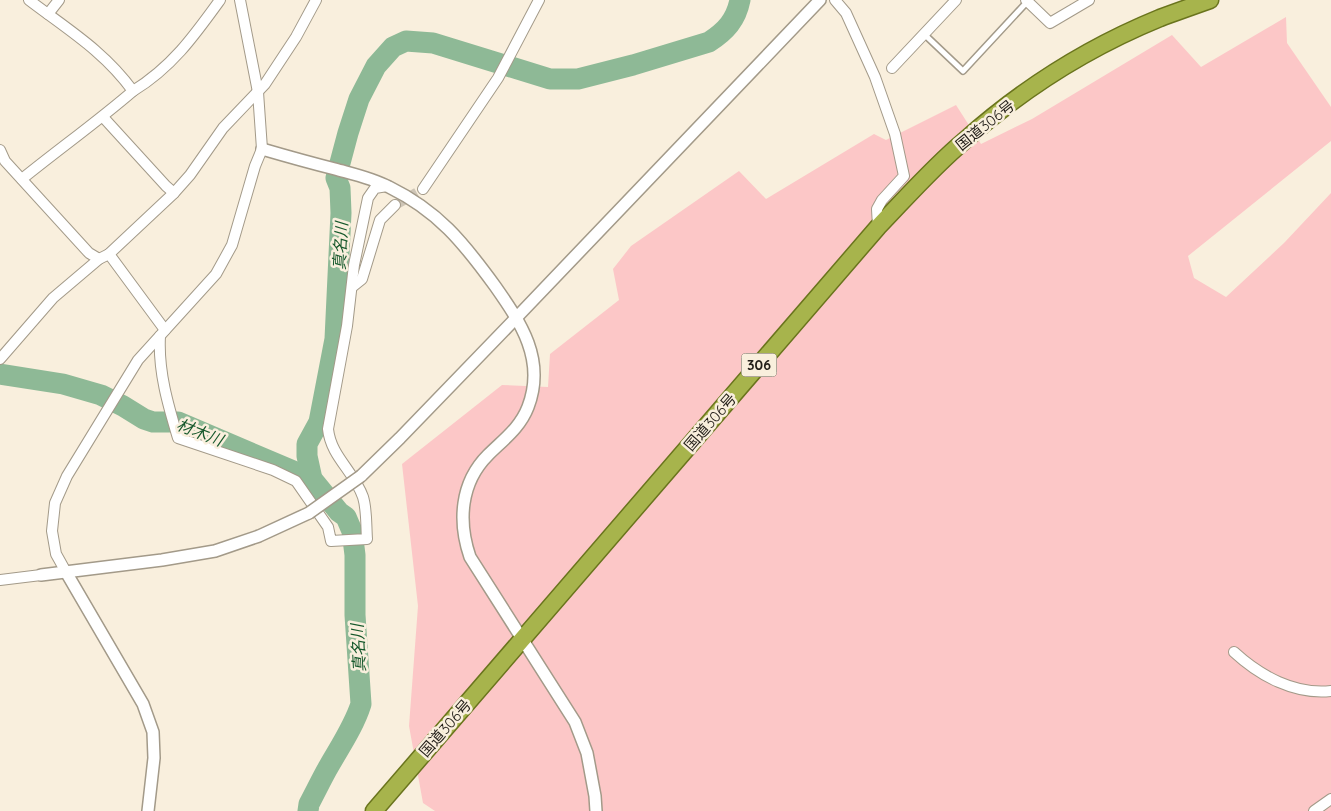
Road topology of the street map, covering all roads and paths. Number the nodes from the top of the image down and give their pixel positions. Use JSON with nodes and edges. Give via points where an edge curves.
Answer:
{"nodes":[{"id":1,"x":28,"y":0,"type":"edge"},
{"id":2,"x":59,"y":0,"type":"edge"},
{"id":3,"x":220,"y":0,"type":"edge"},
{"id":4,"x":240,"y":0,"type":"edge"},
{"id":5,"x":316,"y":0,"type":"edge"},
{"id":6,"x":539,"y":0,"type":"edge"},
{"id":7,"x":820,"y":0,"type":"edge"},
{"id":8,"x":835,"y":0,"type":"edge"},
{"id":9,"x":956,"y":0,"type":"edge"},
{"id":10,"x":1089,"y":0,"type":"edge"},
{"id":11,"x":1210,"y":0,"type":"edge"},
{"id":12,"x":1027,"y":1,"type":"edge"},
{"id":13,"x":48,"y":14,"type":"junction"},
{"id":14,"x":924,"y":34,"type":"junction"},
{"id":15,"x":892,"y":68,"type":"dead end"},
{"id":16,"x":134,"y":90,"type":"junction"},
{"id":17,"x":258,"y":92,"type":"junction"},
{"id":18,"x":103,"y":117,"type":"junction"},
{"id":19,"x":262,"y":149,"type":"junction"},
{"id":20,"x":0,"y":150,"type":"edge"},
{"id":21,"x":22,"y":179,"type":"junction"},
{"id":22,"x":387,"y":186,"type":"junction"},
{"id":23,"x":423,"y":189,"type":"tunnel mouth"},
{"id":24,"x":174,"y":193,"type":"junction"},
{"id":25,"x":395,"y":205,"type":"tunnel mouth"},
{"id":26,"x":878,"y":228,"type":"junction"},
{"id":27,"x":109,"y":254,"type":"junction"},
{"id":28,"x":99,"y":259,"type":"junction"},
{"id":29,"x":352,"y":287,"type":"junction"},
{"id":30,"x":517,"y":317,"type":"junction"},
{"id":31,"x":162,"y":333,"type":"junction"},
{"id":32,"x":0,"y":359,"type":"edge"},
{"id":33,"x":66,"y":572,"type":"junction"},
{"id":34,"x":40,"y":575,"type":"joint"},
{"id":35,"x":0,"y":580,"type":"edge"},
{"id":36,"x":521,"y":639,"type":"junction"},
{"id":37,"x":1234,"y":652,"type":"dead end"},
{"id":38,"x":1331,"y":691,"type":"edge"},
{"id":39,"x":1331,"y":799,"type":"edge"},
{"id":40,"x":148,"y":811,"type":"edge"},
{"id":41,"x":374,"y":811,"type":"edge"},
{"id":42,"x":596,"y":811,"type":"edge"},
{"id":43,"x":1314,"y":811,"type":"edge"}],
"edges":[{"from":1,"to":13,"type":"street"},
{"from":2,"to":13,"type":"street"},
{"from":3,"to":16,"type":"street","via":[[178,55],[152,80]]},
{"from":4,"to":17,"type":"street"},
{"from":5,"to":17,"type":"street","via":[[278,67]]},
{"from":6,"to":23,"type":"street","via":[[498,78]]},
{"from":7,"to":30,"type":"street"},
{"from":8,"to":26,"type":"street","via":[[846,13],[875,77],[895,134],[904,176],[877,209]]},
{"from":9,"to":14,"type":"street"},
{"from":10,"to":12,"type":"street","via":[[1050,23]]},
{"from":11,"to":26,"type":"highway","name":"国道306号","number":"306","via":[[1160,18],[1094,50],[1036,86],[958,146]]},
{"from":12,"to":14,"type":"lane","via":[[962,71]]},
{"from":13,"to":16,"type":"street","via":[[105,57]]},
{"from":14,"to":15,"type":"street"},
{"from":16,"to":18,"type":"street"},
{"from":17,"to":19,"type":"street"},
{"from":17,"to":24,"type":"street","via":[[223,128],[190,176]]},
{"from":18,"to":21,"type":"street"},
{"from":18,"to":24,"type":"street"},
{"from":19,"to":22,"type":"street","via":[[370,178]]},
{"from":19,"to":31,"type":"street","via":[[232,245],[216,274]]},
{"from":20,"to":21,"type":"street"},
{"from":21,"to":28,"type":"street","via":[[89,253]]},
{"from":22,"to":29,"type":"street","via":[[375,188],[368,198]]},
{"from":22,"to":30,"type":"street","via":[[422,206],[453,232]]},
{"from":24,"to":27,"type":"street"},
{"from":25,"to":29,"type":"street","via":[[380,220],[362,279]]},
{"from":26,"to":36,"type":"highway","name":"国道306号","number":"306"},
{"from":27,"to":28,"type":"street"},
{"from":27,"to":31,"type":"street"},
{"from":28,"to":32,"type":"street","via":[[53,298]]},
{"from":29,"to":31,"type":"street","via":[[328,429],[334,452],[363,498],[367,539],[331,541],[328,527],[296,481],[178,438],[164,392]]},
{"from":30,"to":33,"type":"street","bridge":true,"via":[[361,476],[309,513],[259,536],[214,551]]},
{"from":30,"to":36,"type":"street","via":[[534,363],[529,406],[519,425],[472,476],[464,497],[462,521],[470,557]]},
{"from":31,"to":33,"type":"street","via":[[138,360],[118,391],[67,476],[55,503],[52,531],[56,554]]},
{"from":33,"to":34,"type":"street"},
{"from":33,"to":40,"type":"street","via":[[144,704],[153,732],[154,758]]},
{"from":34,"to":35,"type":"street"},
{"from":36,"to":41,"type":"highway","name":"国道306号","number":"306"},
{"from":36,"to":42,"type":"street","via":[[575,722],[587,753]]},
{"from":37,"to":38,"type":"street","via":[[1285,685],[1310,691]]},
{"from":39,"to":43,"type":"street"}]}
